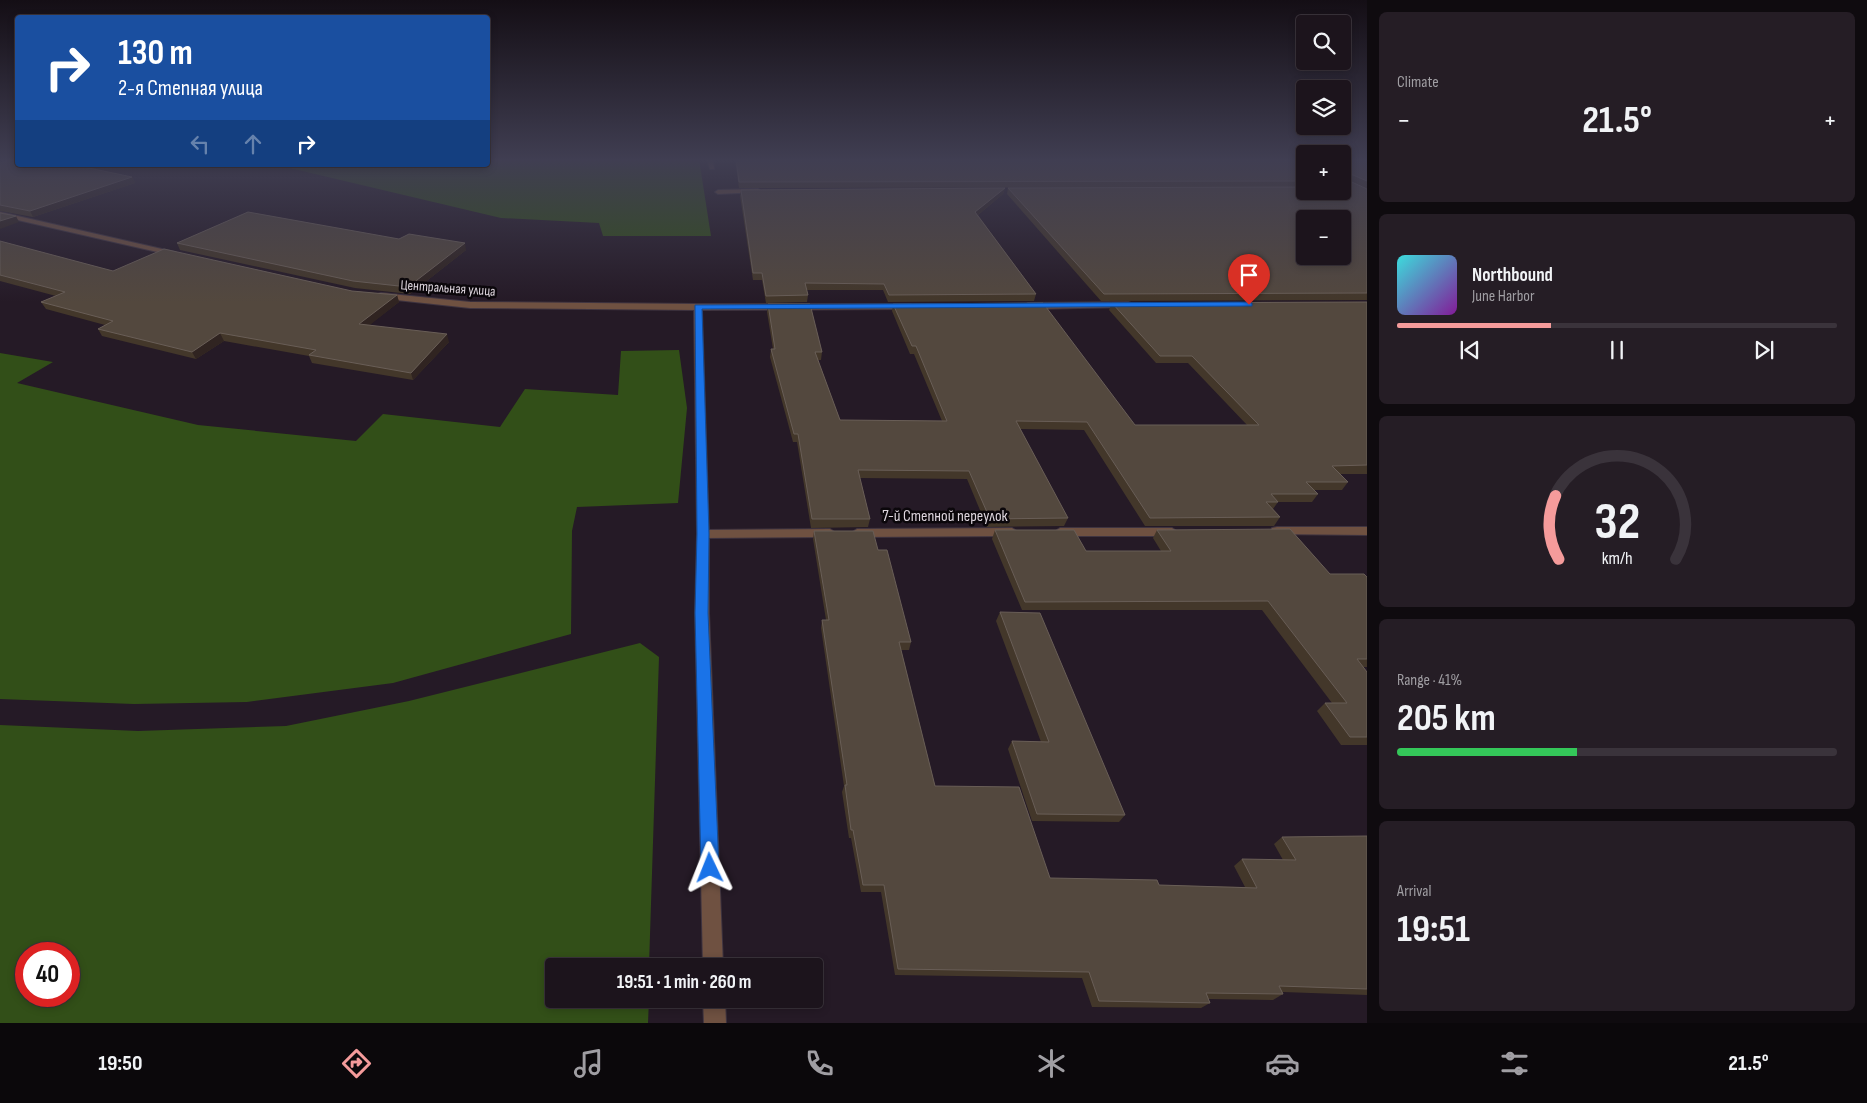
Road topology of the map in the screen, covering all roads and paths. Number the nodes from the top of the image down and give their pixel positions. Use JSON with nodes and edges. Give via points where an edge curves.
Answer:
{"nodes":[{"id":1,"x":0,"y":214,"type":"edge"},
{"id":2,"x":184,"y":256,"type":"edge"},
{"id":3,"x":374,"y":295,"type":"edge"},
{"id":4,"x":1138,"y":305,"type":"edge"},
{"id":5,"x":918,"y":306,"type":"edge"},
{"id":6,"x":1018,"y":306,"type":"edge"},
{"id":7,"x":698,"y":307,"type":"junction"},
{"id":8,"x":1268,"y":531,"type":"edge"},
{"id":9,"x":1367,"y":531,"type":"edge"},
{"id":10,"x":1020,"y":532,"type":"edge"},
{"id":11,"x":1050,"y":532,"type":"edge"},
{"id":12,"x":1189,"y":532,"type":"edge"},
{"id":13,"x":703,"y":534,"type":"junction"},
{"id":14,"x":713,"y":958,"type":"edge"},
{"id":15,"x":714,"y":1008,"type":"edge"},
{"id":16,"x":715,"y":1023,"type":"edge"}],
"edges":[{"from":1,"to":2,"type":"street"},
{"from":3,"to":7,"type":"street","name":"Центральная улица","via":[[470,305]]},
{"from":4,"to":6,"type":"street"},
{"from":5,"to":7,"type":"street","name":"Центральная улица"},
{"from":7,"to":13,"type":"street"},
{"from":8,"to":9,"type":"street"},
{"from":10,"to":13,"type":"street","name":"7-й Степной переулок"},
{"from":11,"to":12,"type":"street"},
{"from":13,"to":14,"type":"street","via":[[702,613]]},
{"from":15,"to":16,"type":"street"}]}
